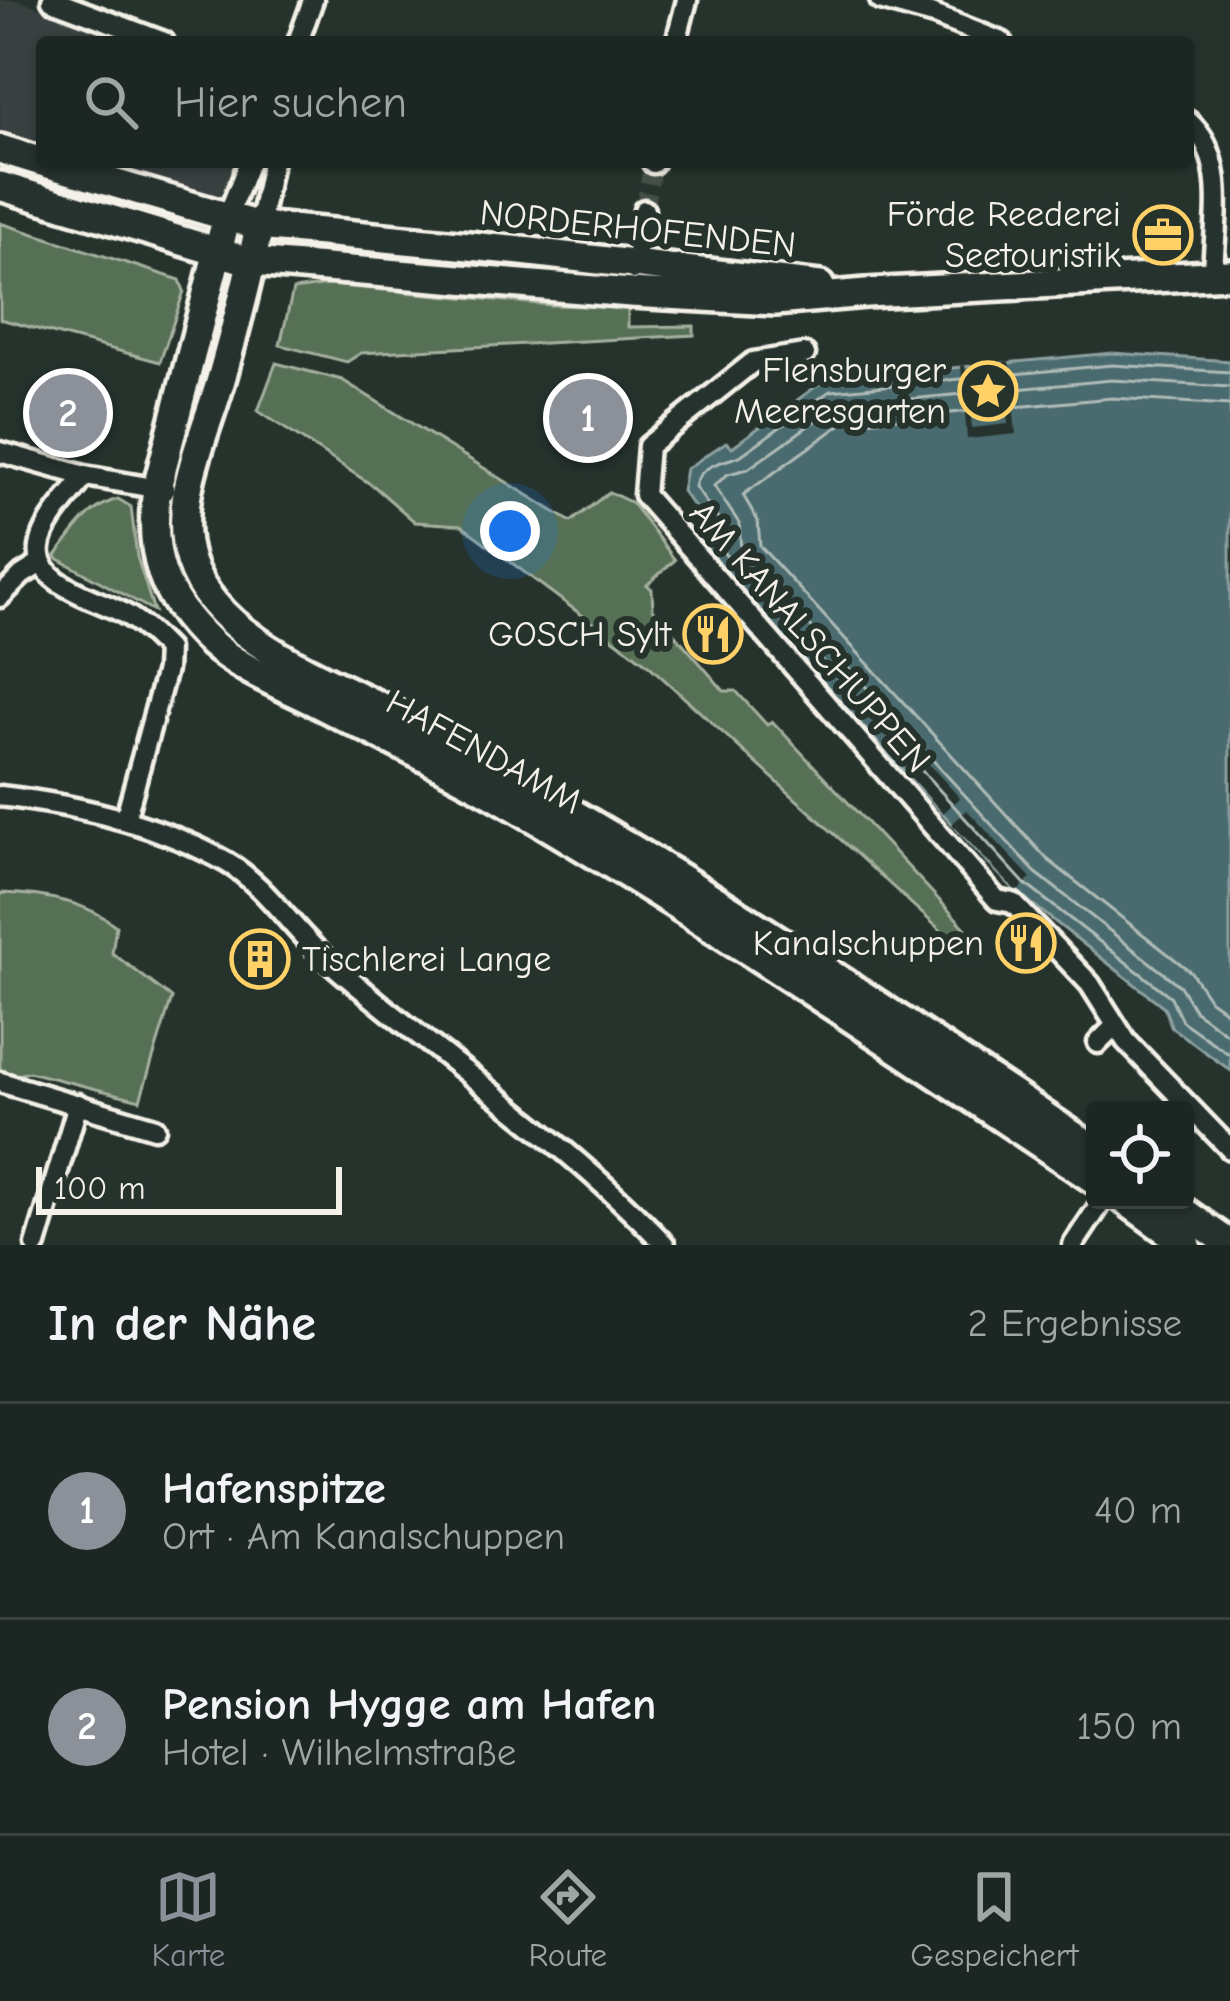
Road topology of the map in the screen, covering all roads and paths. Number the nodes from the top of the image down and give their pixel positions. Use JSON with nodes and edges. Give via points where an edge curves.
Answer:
{"nodes":[{"id":1,"x":52,"y":0,"type":"edge"},
{"id":2,"x":313,"y":0,"type":"edge"},
{"id":3,"x":686,"y":0,"type":"edge"},
{"id":4,"x":880,"y":0,"type":"edge"},
{"id":5,"x":148,"y":36,"type":"edge"},
{"id":6,"x":300,"y":36,"type":"edge"},
{"id":7,"x":677,"y":36,"type":"edge"},
{"id":8,"x":987,"y":36,"type":"edge"},
{"id":9,"x":1194,"y":126,"type":"edge"},
{"id":10,"x":0,"y":149,"type":"edge"},
{"id":11,"x":36,"y":160,"type":"edge"},
{"id":12,"x":61,"y":168,"type":"edge"},
{"id":13,"x":247,"y":168,"type":"edge"},
{"id":14,"x":271,"y":168,"type":"edge"},
{"id":15,"x":0,"y":186,"type":"edge"},
{"id":16,"x":644,"y":211,"type":"tunnel mouth"},
{"id":17,"x":226,"y":220,"type":"junction"},
{"id":18,"x":259,"y":226,"type":"junction"},
{"id":19,"x":219,"y":254,"type":"junction"},
{"id":20,"x":252,"y":262,"type":"junction"},
{"id":21,"x":1221,"y":275,"type":"edge"},
{"id":22,"x":633,"y":279,"type":"junction"},
{"id":23,"x":805,"y":355,"type":"dead end"},
{"id":24,"x":0,"y":452,"type":"edge"},
{"id":25,"x":85,"y":476,"type":"junction"},
{"id":26,"x":158,"y":488,"type":"junction"},
{"id":27,"x":187,"y":495,"type":"junction"},
{"id":28,"x":40,"y":563,"type":"junction"},
{"id":29,"x":0,"y":597,"type":"edge"},
{"id":30,"x":0,"y":796,"type":"edge"},
{"id":31,"x":125,"y":820,"type":"junction"},
{"id":32,"x":1115,"y":1025,"type":"junction"},
{"id":33,"x":1098,"y":1043,"type":"dead end"},
{"id":34,"x":0,"y":1082,"type":"edge"},
{"id":35,"x":78,"y":1104,"type":"junction"},
{"id":36,"x":154,"y":1128,"type":"dead end"},
{"id":37,"x":1086,"y":1144,"type":"edge"},
{"id":38,"x":1230,"y":1149,"type":"edge"},
{"id":39,"x":1086,"y":1174,"type":"edge"},
{"id":40,"x":1096,"y":1209,"type":"edge"},
{"id":41,"x":1137,"y":1209,"type":"edge"},
{"id":42,"x":1180,"y":1209,"type":"edge"},
{"id":43,"x":1230,"y":1244,"type":"edge"},
{"id":44,"x":36,"y":1245,"type":"edge"},
{"id":45,"x":665,"y":1245,"type":"edge"},
{"id":46,"x":1073,"y":1245,"type":"edge"},
{"id":47,"x":1187,"y":1245,"type":"edge"}],
"edges":[{"from":1,"to":5,"type":"street"},
{"from":2,"to":6,"type":"street"},
{"from":3,"to":7,"type":"street"},
{"from":4,"to":8,"type":"street"},
{"from":9,"to":21,"type":"street","via":[[1218,172]]},
{"from":10,"to":11,"type":"main road","name":"NORDERHOFENDEN"},
{"from":12,"to":17,"type":"main road","name":"NORDERHOFENDEN"},
{"from":13,"to":17,"type":"street"},
{"from":14,"to":18,"type":"street"},
{"from":15,"to":19,"type":"main road","name":"NORDERHOFENDEN"},
{"from":16,"to":22,"type":"street"},
{"from":17,"to":18,"type":"main road","name":"NORDERHOFENDEN"},
{"from":17,"to":19,"type":"main road","name":"HAFENDAMM"},
{"from":18,"to":20,"type":"main road","name":"HAFENDAMM"},
{"from":18,"to":22,"type":"main road","name":"NORDERHOFENDEN"},
{"from":19,"to":20,"type":"main road","name":"NORDERHOFENDEN"},
{"from":19,"to":26,"type":"main road","name":"HAFENDAMM"},
{"from":20,"to":22,"type":"main road","name":"NORDERHOFENDEN"},
{"from":20,"to":27,"type":"main road","name":"HAFENDAMM"},
{"from":21,"to":22,"type":"main road","name":"NORDERHOFENDEN","via":[[776,302]]},
{"from":23,"to":32,"type":"street","name":"AM KANALSCHUPPEN","via":[[753,362],[648,446],[644,495],[997,900],[1013,903],[1090,984]]},
{"from":24,"to":25,"type":"street"},
{"from":25,"to":26,"type":"street"},
{"from":25,"to":28,"type":"street","via":[[46,530]]},
{"from":26,"to":27,"type":"street"},
{"from":26,"to":39,"type":"main road","name":"HAFENDAMM","via":[[153,549],[163,578],[213,646],[621,870]]},
{"from":27,"to":37,"type":"main road","name":"HAFENDAMM","via":[[192,567],[235,626],[636,848]]},
{"from":28,"to":29,"type":"street"},
{"from":28,"to":31,"type":"street","via":[[52,578],[128,615],[167,649]]},
{"from":30,"to":31,"type":"street"},
{"from":31,"to":45,"type":"street","via":[[212,854],[252,881],[324,957],[558,1145]]},
{"from":32,"to":33,"type":"street"},
{"from":32,"to":38,"type":"street","name":"AM KANALSCHUPPEN"},
{"from":34,"to":35,"type":"street"},
{"from":35,"to":36,"type":"street"},
{"from":35,"to":44,"type":"street"},
{"from":40,"to":46,"type":"street"},
{"from":41,"to":47,"type":"main road"},
{"from":42,"to":43,"type":"main road"}]}
